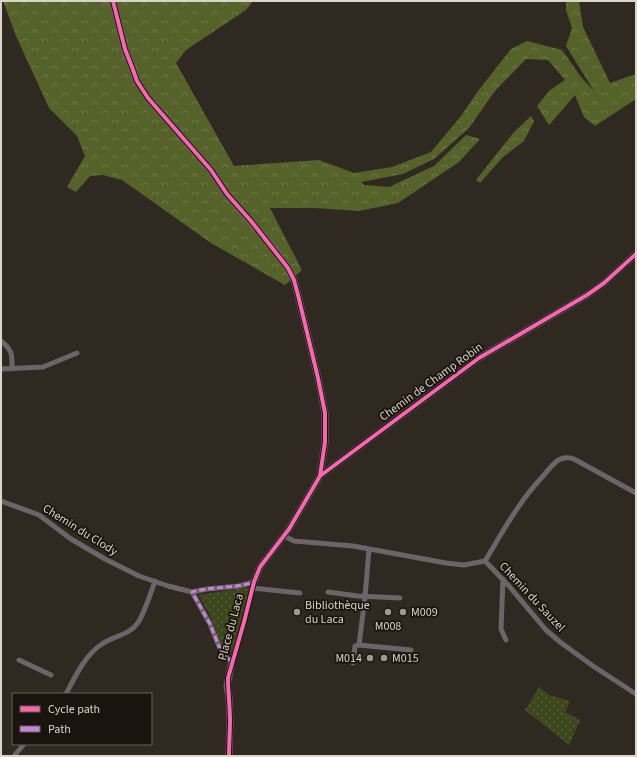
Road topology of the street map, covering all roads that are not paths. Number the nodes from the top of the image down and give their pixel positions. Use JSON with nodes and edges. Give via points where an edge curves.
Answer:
{"nodes":[{"id":1,"x":113,"y":1,"type":"edge"},
{"id":2,"x":636,"y":254,"type":"edge"},
{"id":3,"x":1,"y":341,"type":"edge"},
{"id":4,"x":77,"y":353,"type":"dead end"},
{"id":5,"x":1,"y":369,"type":"edge"},
{"id":6,"x":12,"y":369,"type":"junction"},
{"id":7,"x":320,"y":476,"type":"junction"},
{"id":8,"x":636,"y":492,"type":"edge"},
{"id":9,"x":1,"y":501,"type":"edge"},
{"id":10,"x":284,"y":536,"type":"junction"},
{"id":11,"x":369,"y":549,"type":"junction"},
{"id":12,"x":485,"y":561,"type":"junction"},
{"id":13,"x":503,"y":579,"type":"junction"},
{"id":14,"x":155,"y":581,"type":"junction"},
{"id":15,"x":253,"y":585,"type":"junction"},
{"id":16,"x":192,"y":592,"type":"junction"},
{"id":17,"x":328,"y":592,"type":"dead end"},
{"id":18,"x":300,"y":593,"type":"dead end"},
{"id":19,"x":365,"y":597,"type":"junction"},
{"id":20,"x":400,"y":598,"type":"dead end"},
{"id":21,"x":506,"y":640,"type":"dead end"},
{"id":22,"x":359,"y":644,"type":"junction"},
{"id":23,"x":410,"y":650,"type":"dead end"},
{"id":24,"x":19,"y":660,"type":"dead end"},
{"id":25,"x":232,"y":661,"type":"junction"},
{"id":26,"x":353,"y":663,"type":"dead end"},
{"id":27,"x":52,"y":675,"type":"dead end"},
{"id":28,"x":67,"y":693,"type":"edge"},
{"id":29,"x":636,"y":694,"type":"edge"},
{"id":30,"x":23,"y":745,"type":"edge"},
{"id":31,"x":14,"y":756,"type":"edge"},
{"id":32,"x":229,"y":756,"type":"edge"}],
"edges":[{"from":1,"to":7,"type":"street","via":[[129,61],[137,81],[148,98],[211,170],[227,194],[288,268],[294,280],[324,413]]},
{"from":2,"to":7,"type":"street","name":"Chemin de Champ Robin","via":[[604,284],[478,358]]},
{"from":3,"to":6,"type":"street","via":[[12,354]]},
{"from":4,"to":6,"type":"street","via":[[43,367]]},
{"from":5,"to":6,"type":"street"},
{"from":7,"to":10,"type":"street"},
{"from":8,"to":12,"type":"street","via":[[574,459],[561,459],[521,502]]},
{"from":9,"to":14,"type":"street","name":"Chemin du Clody","via":[[39,515],[71,539],[105,559]]},
{"from":10,"to":11,"type":"street","name":"Chemin du Sauzel","via":[[294,541]]},
{"from":10,"to":15,"type":"street","via":[[260,567]]},
{"from":11,"to":12,"type":"street","name":"Chemin du Sauzel","via":[[464,565]]},
{"from":11,"to":19,"type":"street"},
{"from":12,"to":13,"type":"street","name":"Chemin du Sauzel"},
{"from":13,"to":21,"type":"street","via":[[501,629]]},
{"from":13,"to":29,"type":"street","name":"Chemin du Sauzel","via":[[546,630],[593,666]]},
{"from":14,"to":16,"type":"street","name":"Chemin du Clody"},
{"from":14,"to":28,"type":"street","via":[[137,624],[93,651]]},
{"from":15,"to":16,"type":"street","name":"Place du Laca"},
{"from":15,"to":18,"type":"street"},
{"from":15,"to":25,"type":"street","name":"Place du Laca"},
{"from":16,"to":25,"type":"street","name":"Place du Laca","via":[[210,624],[223,656]]},
{"from":17,"to":19,"type":"street"},
{"from":19,"to":20,"type":"street"},
{"from":19,"to":22,"type":"street"},
{"from":22,"to":23,"type":"street"},
{"from":22,"to":26,"type":"street","via":[[355,646]]},
{"from":24,"to":27,"type":"street"},
{"from":25,"to":32,"type":"street","name":"Place du Laca","via":[[227,686],[230,720]]},
{"from":30,"to":31,"type":"street"}]}
